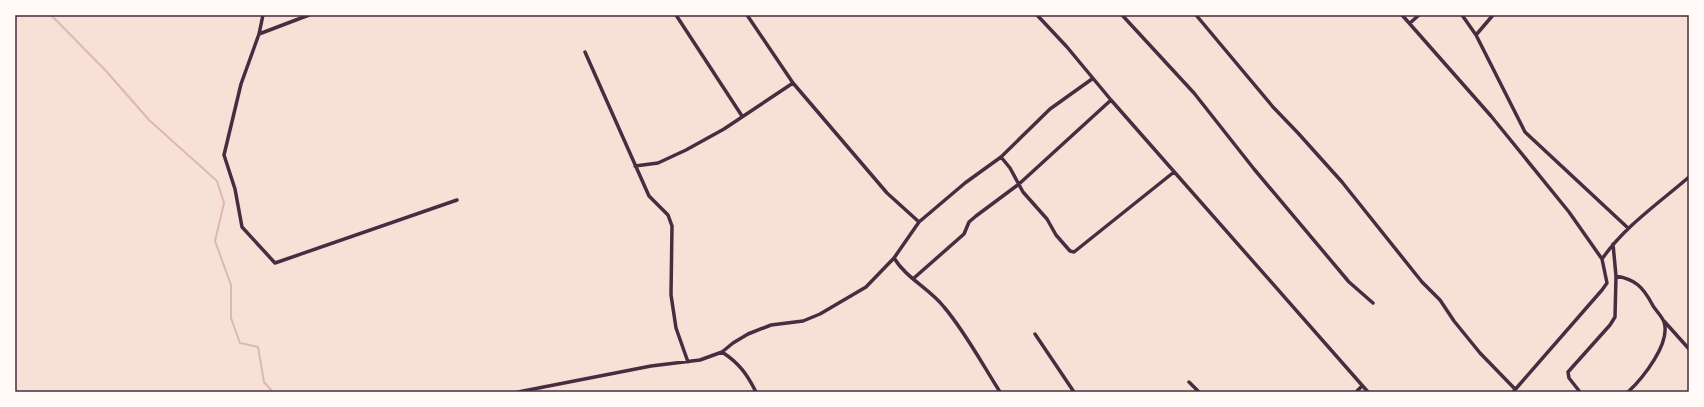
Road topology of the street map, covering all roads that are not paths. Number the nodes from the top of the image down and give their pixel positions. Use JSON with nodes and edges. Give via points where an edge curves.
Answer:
{"nodes":[{"id":1,"x":262,"y":15,"type":"edge"},
{"id":2,"x":310,"y":15,"type":"edge"},
{"id":3,"x":676,"y":15,"type":"edge"},
{"id":4,"x":747,"y":15,"type":"edge"},
{"id":5,"x":1037,"y":15,"type":"edge"},
{"id":6,"x":1122,"y":15,"type":"edge"},
{"id":7,"x":1196,"y":15,"type":"edge"},
{"id":8,"x":1402,"y":15,"type":"edge"},
{"id":9,"x":1419,"y":15,"type":"edge"},
{"id":10,"x":1462,"y":15,"type":"edge"},
{"id":11,"x":1493,"y":15,"type":"edge"},
{"id":12,"x":1410,"y":23,"type":"junction"},
{"id":13,"x":259,"y":34,"type":"junction"},
{"id":14,"x":1476,"y":35,"type":"junction"},
{"id":15,"x":585,"y":52,"type":"dead end"},
{"id":16,"x":1092,"y":78,"type":"junction"},
{"id":17,"x":793,"y":83,"type":"junction"},
{"id":18,"x":1111,"y":100,"type":"junction"},
{"id":19,"x":742,"y":116,"type":"junction"},
{"id":20,"x":1001,"y":157,"type":"junction"},
{"id":21,"x":635,"y":166,"type":"junction"},
{"id":22,"x":1174,"y":172,"type":"junction"},
{"id":23,"x":1689,"y":177,"type":"edge"},
{"id":24,"x":1019,"y":184,"type":"junction"},
{"id":25,"x":457,"y":200,"type":"dead end"},
{"id":26,"x":919,"y":222,"type":"junction"},
{"id":27,"x":1628,"y":228,"type":"junction"},
{"id":28,"x":1613,"y":244,"type":"junction"},
{"id":29,"x":894,"y":258,"type":"junction"},
{"id":30,"x":1602,"y":258,"type":"junction"},
{"id":31,"x":1616,"y":276,"type":"junction"},
{"id":32,"x":914,"y":278,"type":"junction"},
{"id":33,"x":1373,"y":303,"type":"dead end"},
{"id":34,"x":1664,"y":321,"type":"junction"},
{"id":35,"x":1036,"y":334,"type":"dead end"},
{"id":36,"x":1689,"y":349,"type":"edge"},
{"id":37,"x":722,"y":352,"type":"junction"},
{"id":38,"x":688,"y":362,"type":"junction"},
{"id":39,"x":1189,"y":382,"type":"dead end"},
{"id":40,"x":1362,"y":386,"type":"junction"},
{"id":41,"x":1514,"y":391,"type":"edge"},
{"id":42,"x":518,"y":392,"type":"edge"},
{"id":43,"x":756,"y":392,"type":"edge"},
{"id":44,"x":1000,"y":392,"type":"edge"},
{"id":45,"x":1074,"y":392,"type":"edge"},
{"id":46,"x":1199,"y":392,"type":"edge"},
{"id":47,"x":1356,"y":392,"type":"edge"},
{"id":48,"x":1368,"y":392,"type":"edge"},
{"id":49,"x":1580,"y":392,"type":"edge"},
{"id":50,"x":1628,"y":392,"type":"edge"}],
"edges":[{"from":1,"to":13,"type":"street"},
{"from":2,"to":13,"type":"street"},
{"from":3,"to":19,"type":"street"},
{"from":4,"to":17,"type":"street"},
{"from":5,"to":16,"type":"street"},
{"from":6,"to":33,"type":"street","via":[[1194,93],[1349,282]]},
{"from":7,"to":41,"type":"street","via":[[1273,107],[1342,182],[1422,282],[1440,300],[1480,353]]},
{"from":8,"to":12,"type":"street"},
{"from":9,"to":12,"type":"street"},
{"from":10,"to":14,"type":"street"},
{"from":11,"to":14,"type":"street"},
{"from":12,"to":30,"type":"street","via":[[1491,116]]},
{"from":13,"to":25,"type":"street","via":[[241,84],[224,155],[235,189],[242,227],[276,262]]},
{"from":14,"to":27,"type":"street","via":[[1526,132]]},
{"from":15,"to":21,"type":"street"},
{"from":16,"to":18,"type":"street"},
{"from":16,"to":20,"type":"street","via":[[1050,109]]},
{"from":17,"to":19,"type":"street"},
{"from":17,"to":26,"type":"street","via":[[887,193]]},
{"from":18,"to":22,"type":"street"},
{"from":18,"to":24,"type":"street"},
{"from":19,"to":21,"type":"street","via":[[724,129],[658,163]]},
{"from":20,"to":24,"type":"street"},
{"from":20,"to":26,"type":"street"},
{"from":21,"to":38,"type":"street","via":[[649,196],[668,215],[672,226],[671,295],[676,328]]},
{"from":22,"to":24,"type":"street","via":[[1074,252],[1070,252],[1056,235],[1047,219]]},
{"from":22,"to":40,"type":"street"},
{"from":23,"to":27,"type":"street"},
{"from":24,"to":32,"type":"street","via":[[969,222],[964,234]]},
{"from":26,"to":29,"type":"street"},
{"from":27,"to":28,"type":"street"},
{"from":28,"to":30,"type":"street"},
{"from":28,"to":31,"type":"street"},
{"from":29,"to":32,"type":"street","via":[[901,270]]},
{"from":29,"to":37,"type":"street","via":[[866,287],[820,314],[803,321],[771,325],[748,334]]},
{"from":30,"to":41,"type":"street","via":[[1607,283]]},
{"from":31,"to":34,"type":"street","via":[[1630,278],[1646,292]]},
{"from":31,"to":49,"type":"street","via":[[1615,317],[1568,372]]},
{"from":32,"to":44,"type":"street","via":[[944,306]]},
{"from":34,"to":36,"type":"street"},
{"from":34,"to":50,"type":"street","via":[[1664,343],[1638,382]]},
{"from":35,"to":45,"type":"street"},
{"from":37,"to":38,"type":"street"},
{"from":37,"to":43,"type":"street","via":[[747,373]]},
{"from":38,"to":42,"type":"street","via":[[651,366]]},
{"from":39,"to":46,"type":"street"},
{"from":40,"to":47,"type":"street"},
{"from":40,"to":48,"type":"street"}]}
